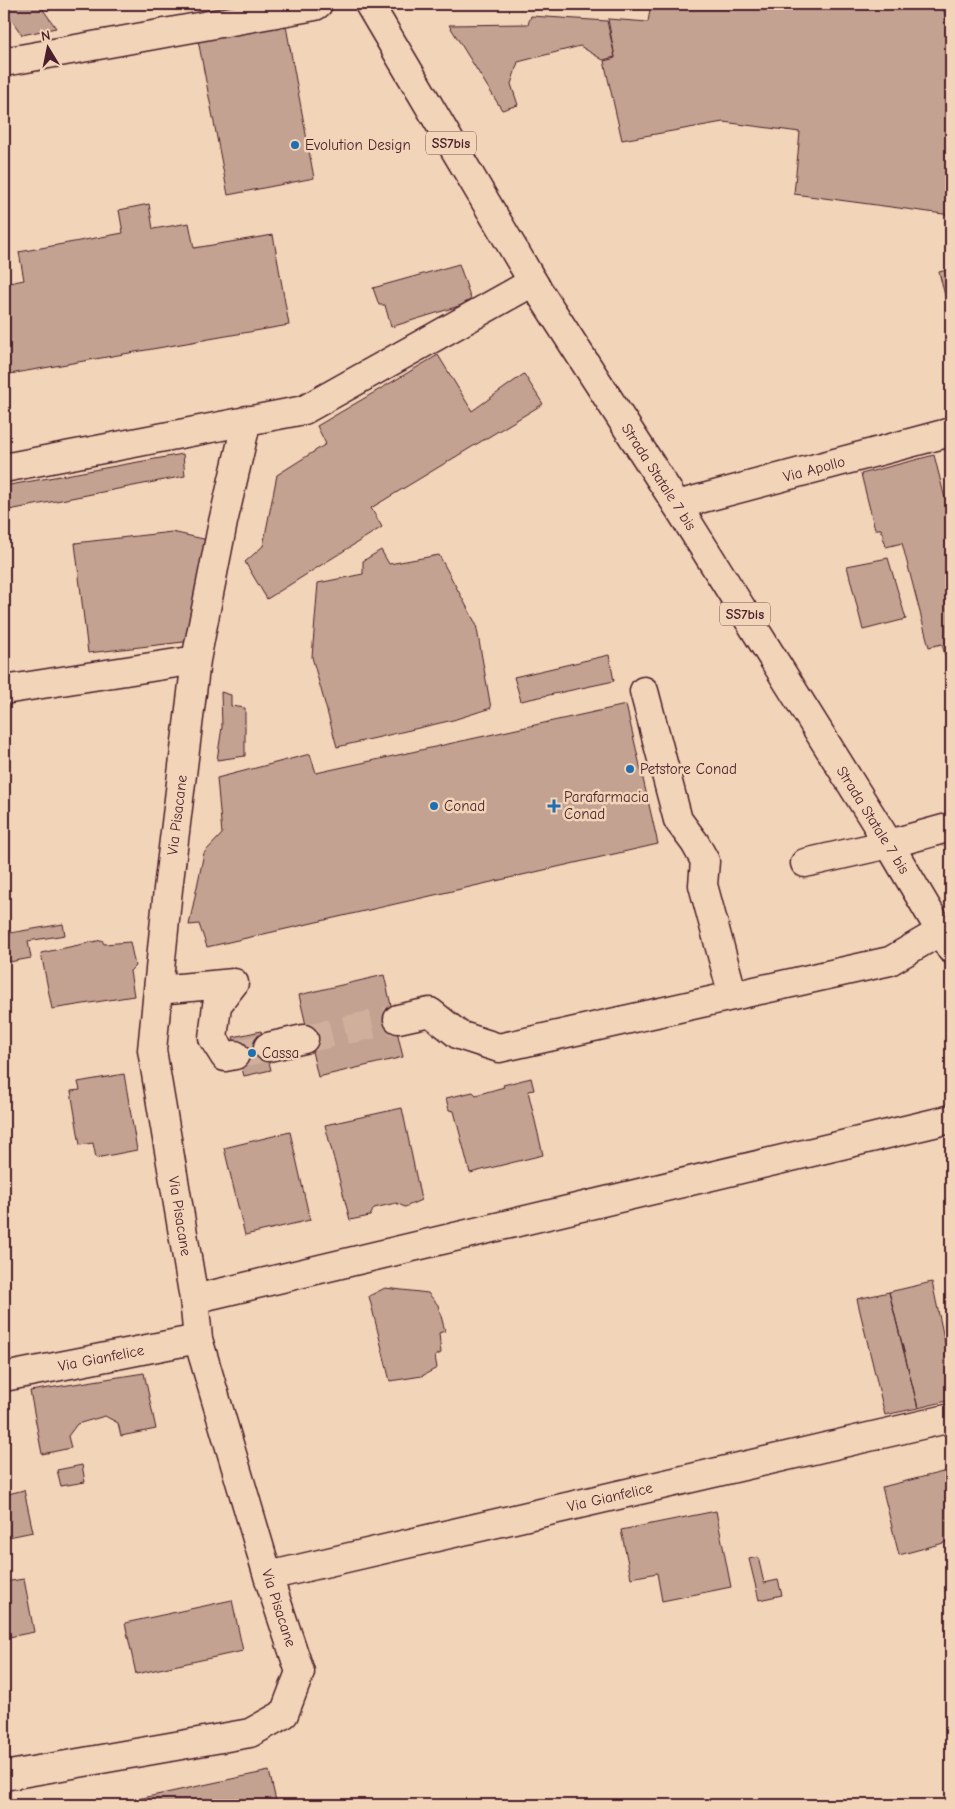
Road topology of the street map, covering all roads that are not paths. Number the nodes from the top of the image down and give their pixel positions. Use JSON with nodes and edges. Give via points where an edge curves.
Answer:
{"nodes":[{"id":1,"x":318,"y":4,"type":"edge"},
{"id":2,"x":369,"y":4,"type":"edge"},
{"id":3,"x":4,"y":62,"type":"edge"},
{"id":4,"x":533,"y":282,"type":"junction"},
{"id":5,"x":247,"y":420,"type":"junction"},
{"id":6,"x":951,"y":432,"type":"edge"},
{"id":7,"x":4,"y":468,"type":"edge"},
{"id":8,"x":677,"y":505,"type":"junction"},
{"id":9,"x":196,"y":660,"type":"junction"},
{"id":10,"x":4,"y":690,"type":"edge"},
{"id":11,"x":644,"y":691,"type":"dead end"},
{"id":12,"x":951,"y":827,"type":"edge"},
{"id":13,"x":889,"y":844,"type":"junction"},
{"id":14,"x":805,"y":863,"type":"dead end"},
{"id":15,"x":946,"y":940,"type":"edge"},
{"id":16,"x":158,"y":990,"type":"junction"},
{"id":17,"x":733,"y":996,"type":"junction"},
{"id":18,"x":398,"y":1019,"type":"tunnel mouth"},
{"id":19,"x":304,"y":1039,"type":"tunnel mouth"},
{"id":20,"x":268,"y":1047,"type":"tunnel mouth"},
{"id":21,"x":235,"y":1054,"type":"tunnel mouth"},
{"id":22,"x":951,"y":1119,"type":"edge"},
{"id":23,"x":194,"y":1299,"type":"junction"},
{"id":24,"x":198,"y":1339,"type":"junction"},
{"id":25,"x":4,"y":1377,"type":"edge"},
{"id":26,"x":951,"y":1418,"type":"edge"},
{"id":27,"x":268,"y":1576,"type":"junction"},
{"id":28,"x":4,"y":1776,"type":"edge"}],
"edges":[{"from":1,"to":3,"type":"street"},
{"from":2,"to":4,"type":"street","name":"Strada Statale 7 bis","number":"SS7bis"},
{"from":4,"to":5,"type":"street","via":[[304,410]]},
{"from":4,"to":8,"type":"street","name":"Strada Statale 7 bis","number":"SS7bis"},
{"from":5,"to":7,"type":"street"},
{"from":5,"to":9,"type":"street","name":"Via Pisacane"},
{"from":6,"to":8,"type":"street","name":"Via Apollo"},
{"from":8,"to":13,"type":"street","name":"Strada Statale 7 bis","number":"SS7bis"},
{"from":9,"to":10,"type":"street"},
{"from":9,"to":16,"type":"street","name":"Via Pisacane"},
{"from":11,"to":17,"type":"street","via":[[678,820],[705,862],[703,885]]},
{"from":12,"to":13,"type":"street"},
{"from":13,"to":14,"type":"street"},
{"from":13,"to":15,"type":"street","name":"Strada Statale 7 bis","number":"SS7bis"},
{"from":15,"to":17,"type":"street","via":[[890,961]]},
{"from":16,"to":21,"type":"street","via":[[234,983],[217,1005],[214,1038],[225,1057]]},
{"from":16,"to":23,"type":"street","name":"Via Pisacane","via":[[152,1050]]},
{"from":17,"to":18,"type":"street","via":[[499,1048],[459,1035],[430,1012]]},
{"from":19,"to":20,"type":"street"},
{"from":22,"to":23,"type":"street"},
{"from":23,"to":24,"type":"street","name":"Via Pisacane"},
{"from":24,"to":25,"type":"street","name":"Via Gianfelice"},
{"from":24,"to":27,"type":"street","name":"Via Pisacane"},
{"from":26,"to":27,"type":"street","name":"Via Gianfelice"},
{"from":27,"to":28,"type":"street","name":"Via Pisacane","via":[[300,1672],[284,1714],[250,1733]]}]}
